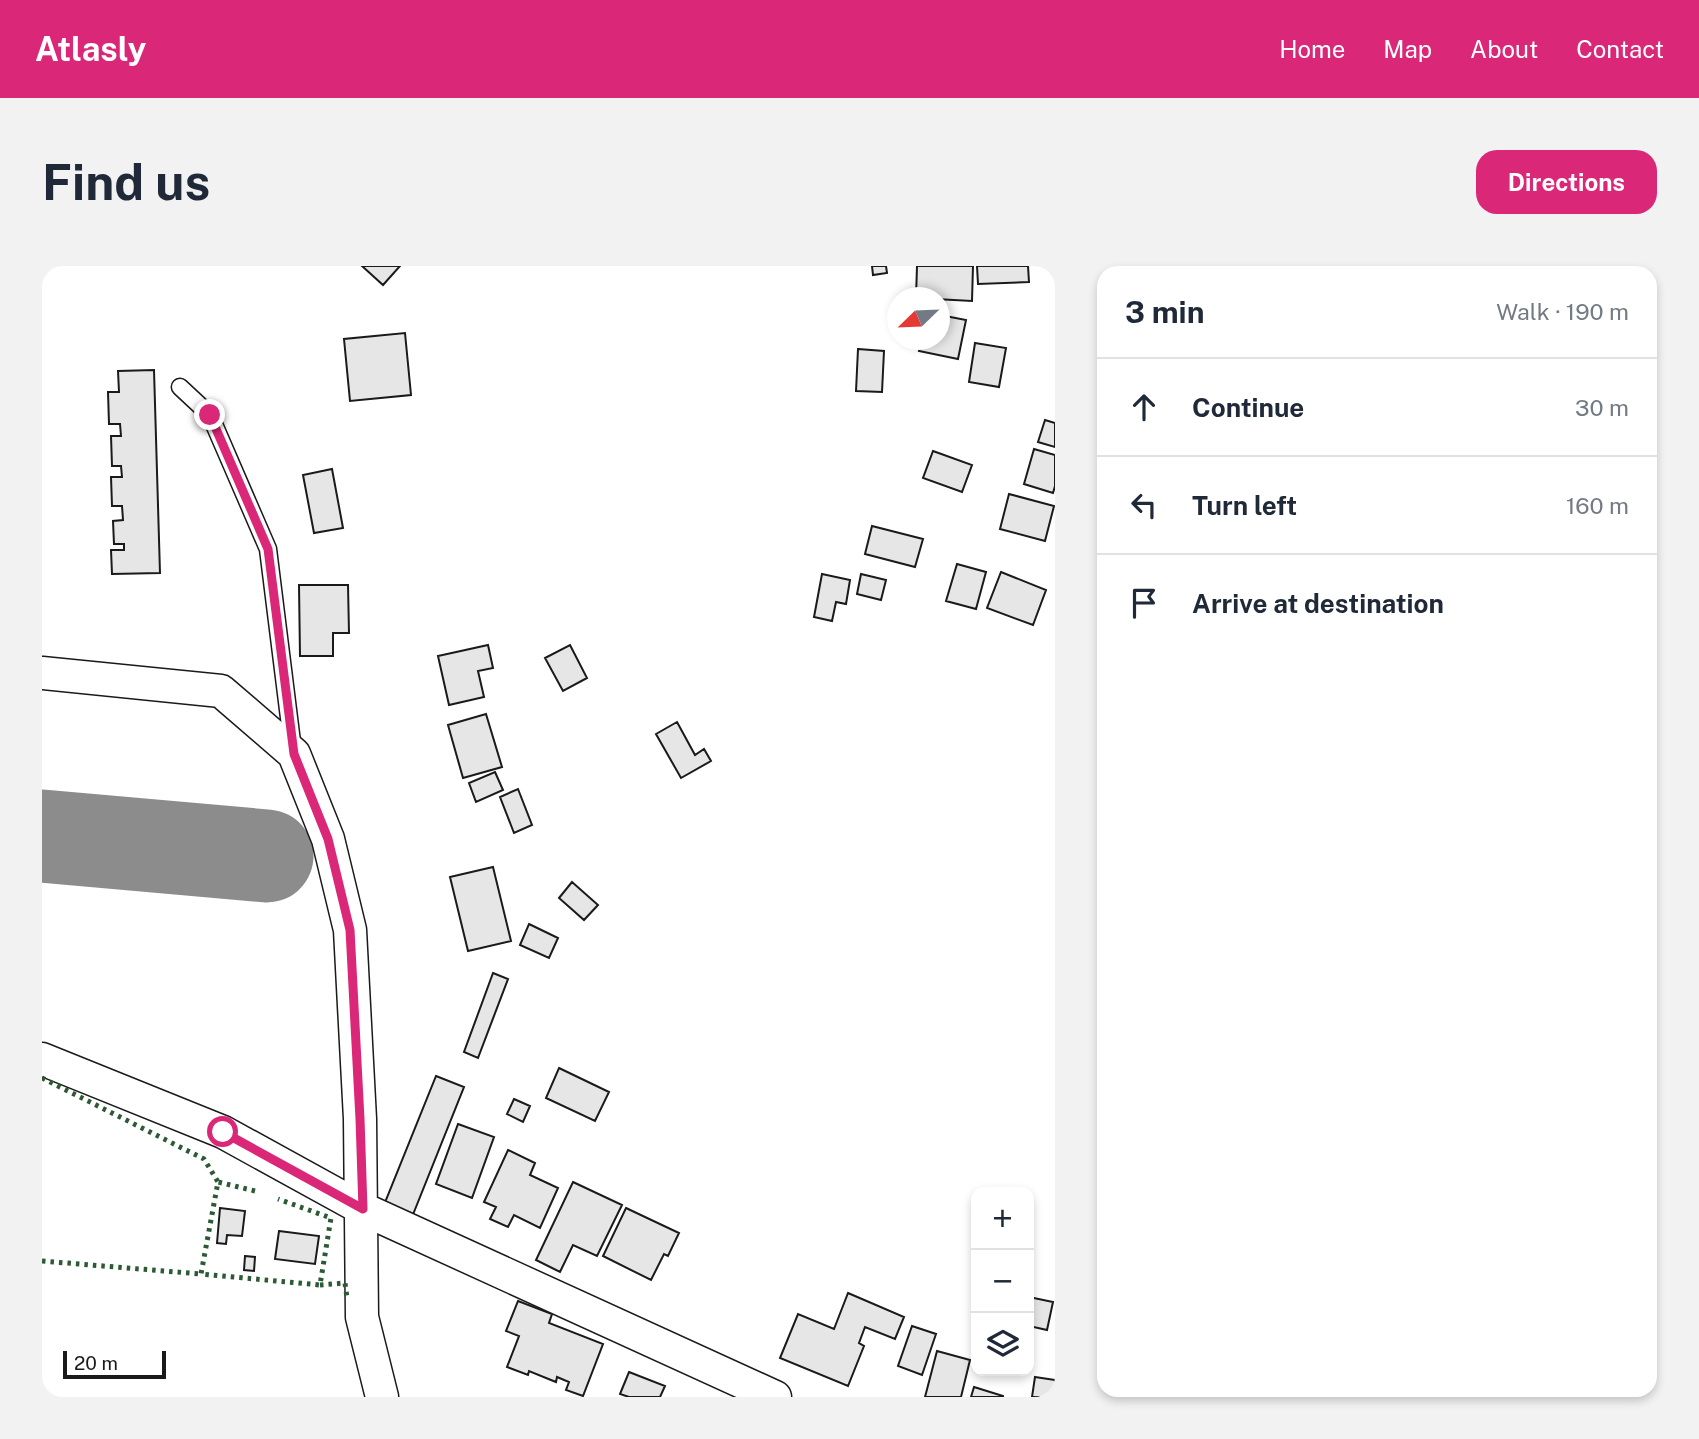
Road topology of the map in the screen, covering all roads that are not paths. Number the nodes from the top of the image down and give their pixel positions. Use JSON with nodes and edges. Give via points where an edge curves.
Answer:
{"nodes":[{"id":1,"x":180,"y":387,"type":"dead end"},
{"id":2,"x":42,"y":673,"type":"edge"},
{"id":3,"x":294,"y":754,"type":"junction"},
{"id":4,"x":42,"y":1059,"type":"edge"},
{"id":5,"x":363,"y":1209,"type":"junction"},
{"id":6,"x":382,"y":1397,"type":"edge"},
{"id":7,"x":775,"y":1397,"type":"edge"}],
"edges":[{"from":1,"to":3,"type":"lane","via":[[210,415],[268,549]]},
{"from":2,"to":3,"type":"street","via":[[221,691]]},
{"from":3,"to":5,"type":"street","via":[[328,839],[350,930]]},
{"from":4,"to":5,"type":"street","via":[[223,1132]]},
{"from":5,"to":6,"type":"street","via":[[362,1317]]},
{"from":5,"to":7,"type":"street"}]}
